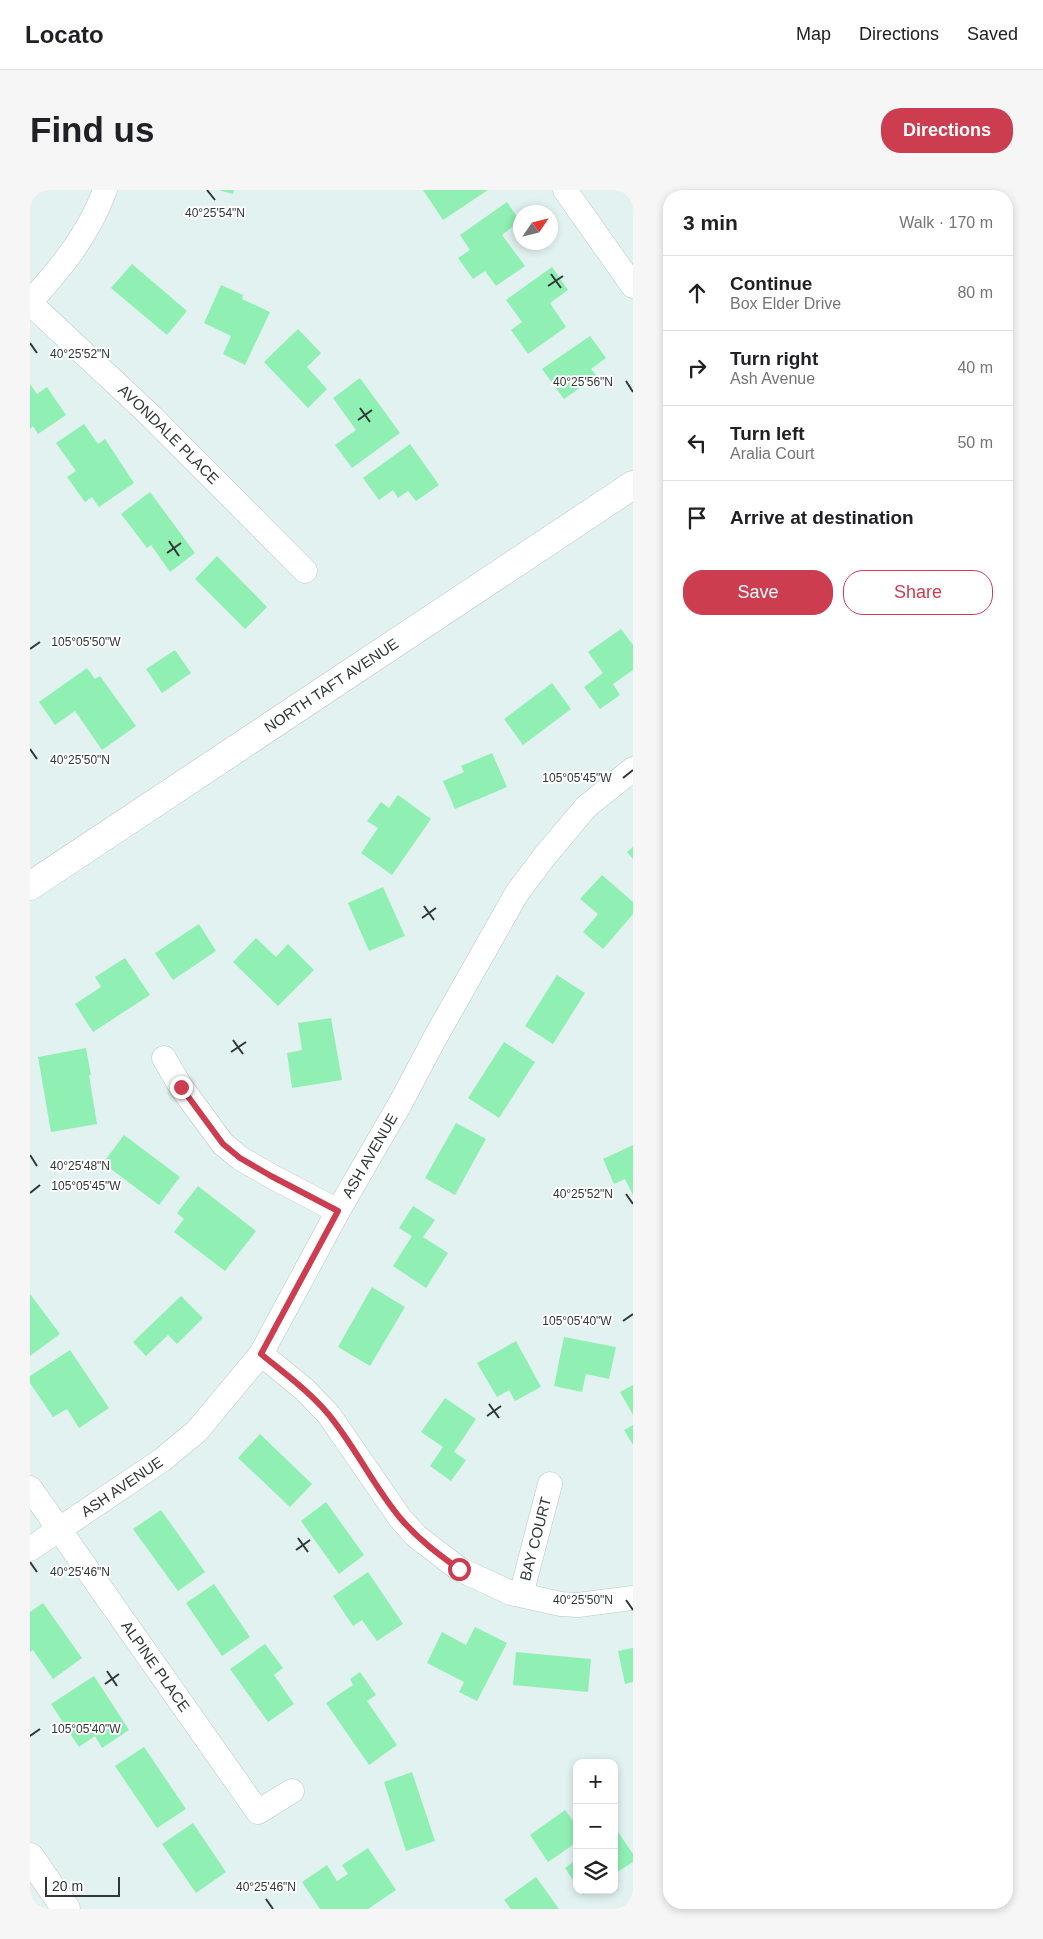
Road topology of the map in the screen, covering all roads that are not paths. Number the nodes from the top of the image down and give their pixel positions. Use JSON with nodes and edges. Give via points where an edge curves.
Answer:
{"nodes":[{"id":1,"x":105,"y":190,"type":"edge"},
{"id":2,"x":565,"y":190,"type":"edge"},
{"id":3,"x":633,"y":286,"type":"edge"},
{"id":4,"x":30,"y":302,"type":"edge"},
{"id":5,"x":633,"y":485,"type":"edge"},
{"id":6,"x":305,"y":570,"type":"dead end"},
{"id":7,"x":633,"y":769,"type":"edge"},
{"id":8,"x":30,"y":886,"type":"edge"},
{"id":9,"x":164,"y":1058,"type":"dead end"},
{"id":10,"x":338,"y":1211,"type":"junction"},
{"id":11,"x":261,"y":1354,"type":"junction"},
{"id":12,"x":550,"y":1484,"type":"dead end"},
{"id":13,"x":30,"y":1488,"type":"edge"},
{"id":14,"x":58,"y":1529,"type":"junction"},
{"id":15,"x":30,"y":1549,"type":"edge"},
{"id":16,"x":521,"y":1595,"type":"junction"},
{"id":17,"x":633,"y":1598,"type":"edge"},
{"id":18,"x":292,"y":1791,"type":"dead end"},
{"id":19,"x":30,"y":1857,"type":"edge"},
{"id":20,"x":66,"y":1909,"type":"edge"}],
"edges":[{"from":1,"to":4,"type":"street","via":[[85,233],[63,265]]},
{"from":2,"to":3,"type":"street"},
{"from":4,"to":6,"type":"street","name":"AVONDALE PLACE","via":[[152,417]]},
{"from":5,"to":8,"type":"main road","name":"NORTH TAFT AVENUE"},
{"from":7,"to":10,"type":"street","name":"ASH AVENUE","via":[[586,807],[517,893]]},
{"from":9,"to":10,"type":"street","via":[[223,1144],[240,1158]]},
{"from":10,"to":11,"type":"street","name":"ASH AVENUE"},
{"from":11,"to":14,"type":"street","name":"ASH AVENUE","via":[[197,1431],[162,1460]]},
{"from":11,"to":16,"type":"street","via":[[304,1389],[329,1416],[416,1536],[459,1569]]},
{"from":12,"to":16,"type":"street","name":"BAY COURT"},
{"from":13,"to":14,"type":"street","name":"ALPINE PLACE"},
{"from":14,"to":15,"type":"street","name":"ASH AVENUE"},
{"from":14,"to":18,"type":"street","name":"ALPINE PLACE","via":[[258,1812]]},
{"from":16,"to":17,"type":"street","via":[[578,1605]]},
{"from":19,"to":20,"type":"main road"}]}
